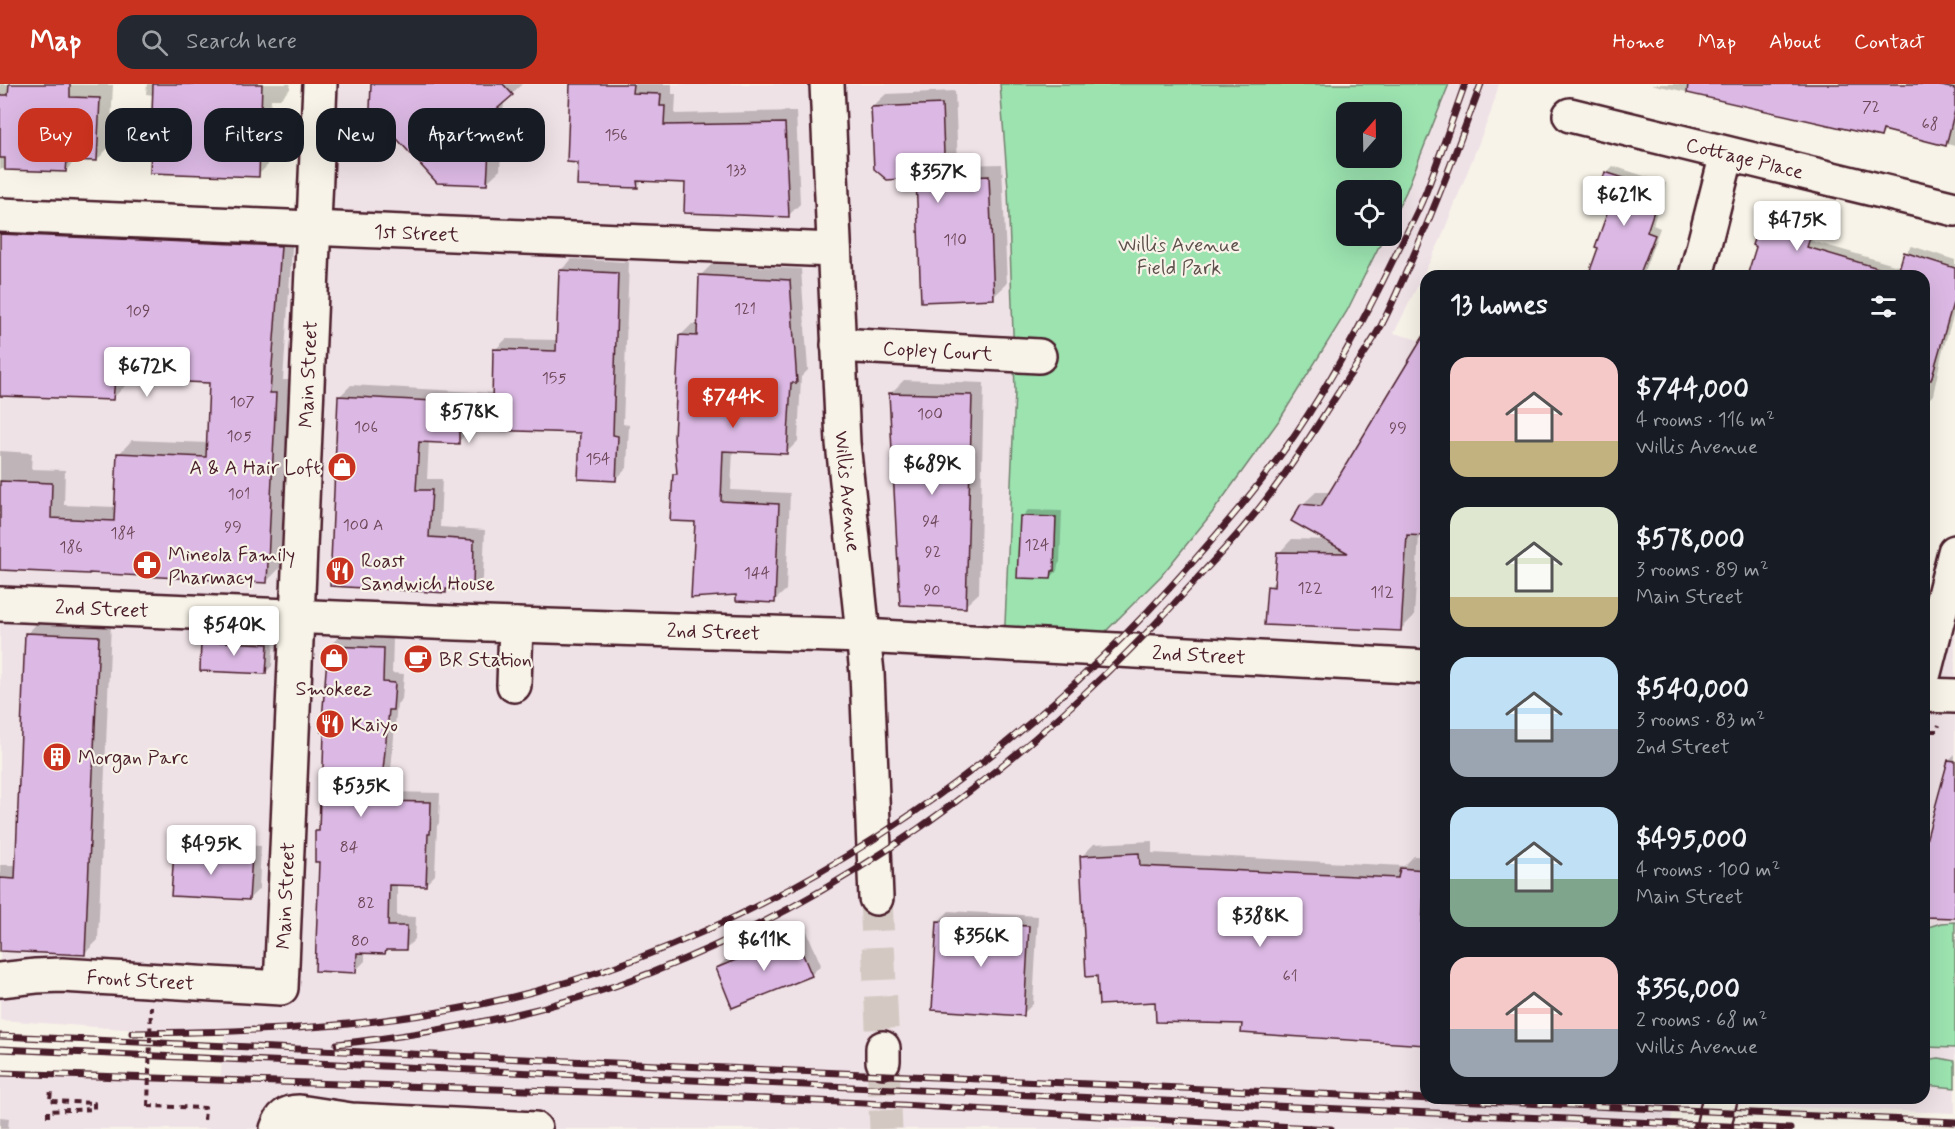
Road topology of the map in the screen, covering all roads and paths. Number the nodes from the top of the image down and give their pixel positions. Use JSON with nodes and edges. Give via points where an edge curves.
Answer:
{"nodes":[{"id":1,"x":320,"y":84,"type":"edge"},
{"id":2,"x":826,"y":84,"type":"edge"},
{"id":3,"x":1570,"y":115,"type":"dead end"},
{"id":4,"x":1727,"y":153,"type":"junction"},
{"id":5,"x":1955,"y":209,"type":"edge"},
{"id":6,"x":0,"y":215,"type":"edge"},
{"id":7,"x":314,"y":228,"type":"junction"},
{"id":8,"x":834,"y":249,"type":"junction"},
{"id":9,"x":1698,"y":270,"type":"edge"},
{"id":10,"x":838,"y":345,"type":"junction"},
{"id":11,"x":1039,"y":356,"type":"dead end"},
{"id":12,"x":1955,"y":552,"type":"edge"},
{"id":13,"x":0,"y":604,"type":"edge"},
{"id":14,"x":298,"y":616,"type":"junction"},
{"id":15,"x":516,"y":625,"type":"junction"},
{"id":16,"x":863,"y":636,"type":"junction"},
{"id":17,"x":1930,"y":650,"type":"edge"},
{"id":18,"x":1420,"y":667,"type":"edge"},
{"id":19,"x":514,"y":685,"type":"dead end"},
{"id":20,"x":1930,"y":695,"type":"edge"},
{"id":21,"x":1955,"y":696,"type":"edge"},
{"id":22,"x":1931,"y":731,"type":"dead end"},
{"id":23,"x":1937,"y":731,"type":"dead end"},
{"id":24,"x":876,"y":898,"type":"tunnel mouth"},
{"id":25,"x":0,"y":980,"type":"edge"},
{"id":26,"x":281,"y":988,"type":"joint"},
{"id":27,"x":151,"y":1006,"type":"dead end"},
{"id":28,"x":51,"y":1089,"type":"dead end"},
{"id":29,"x":1719,"y":1104,"type":"edge"},
{"id":30,"x":48,"y":1117,"type":"dead end"},
{"id":31,"x":204,"y":1122,"type":"dead end"},
{"id":32,"x":477,"y":1128,"type":"edge"},
{"id":33,"x":277,"y":1129,"type":"edge"},
{"id":34,"x":535,"y":1129,"type":"edge"},
{"id":35,"x":1713,"y":1129,"type":"edge"}],
"edges":[{"from":1,"to":7,"type":"street","name":"Main Street"},
{"from":2,"to":8,"type":"street","name":"Willis Avenue"},
{"from":3,"to":4,"type":"street","name":"Cottage Place"},
{"from":4,"to":5,"type":"street","name":"Cottage Place"},
{"from":4,"to":9,"type":"street"},
{"from":6,"to":7,"type":"street","name":"1st Street"},
{"from":7,"to":8,"type":"street","name":"1st Street"},
{"from":7,"to":14,"type":"street","name":"Main Street"},
{"from":8,"to":10,"type":"street","name":"Willis Avenue"},
{"from":10,"to":11,"type":"street","name":"Copley Court"},
{"from":10,"to":16,"type":"street","name":"Willis Avenue","via":[[846,484]]},
{"from":12,"to":17,"type":"street"},
{"from":13,"to":14,"type":"street","name":"2nd Street"},
{"from":14,"to":15,"type":"street","name":"2nd Street"},
{"from":14,"to":26,"type":"street","name":"Main Street"},
{"from":15,"to":16,"type":"street","name":"2nd Street"},
{"from":15,"to":19,"type":"street"},
{"from":16,"to":18,"type":"street","name":"2nd Street"},
{"from":16,"to":24,"type":"street","name":"Willis Avenue"},
{"from":20,"to":21,"type":"street"},
{"from":22,"to":23,"type":"path"},
{"from":25,"to":26,"type":"street","name":"Front Street","via":[[62,975]]},
{"from":27,"to":31,"type":"path","bridge":true,"via":[[148,1106],[205,1108]]},
{"from":28,"to":30,"type":"path","via":[[50,1101],[94,1103],[94,1109],[48,1111]]},
{"from":29,"to":35,"type":"street"},
{"from":32,"to":33,"type":"street","via":[[291,1112],[283,1116]]},
{"from":32,"to":34,"type":"street"}]}
